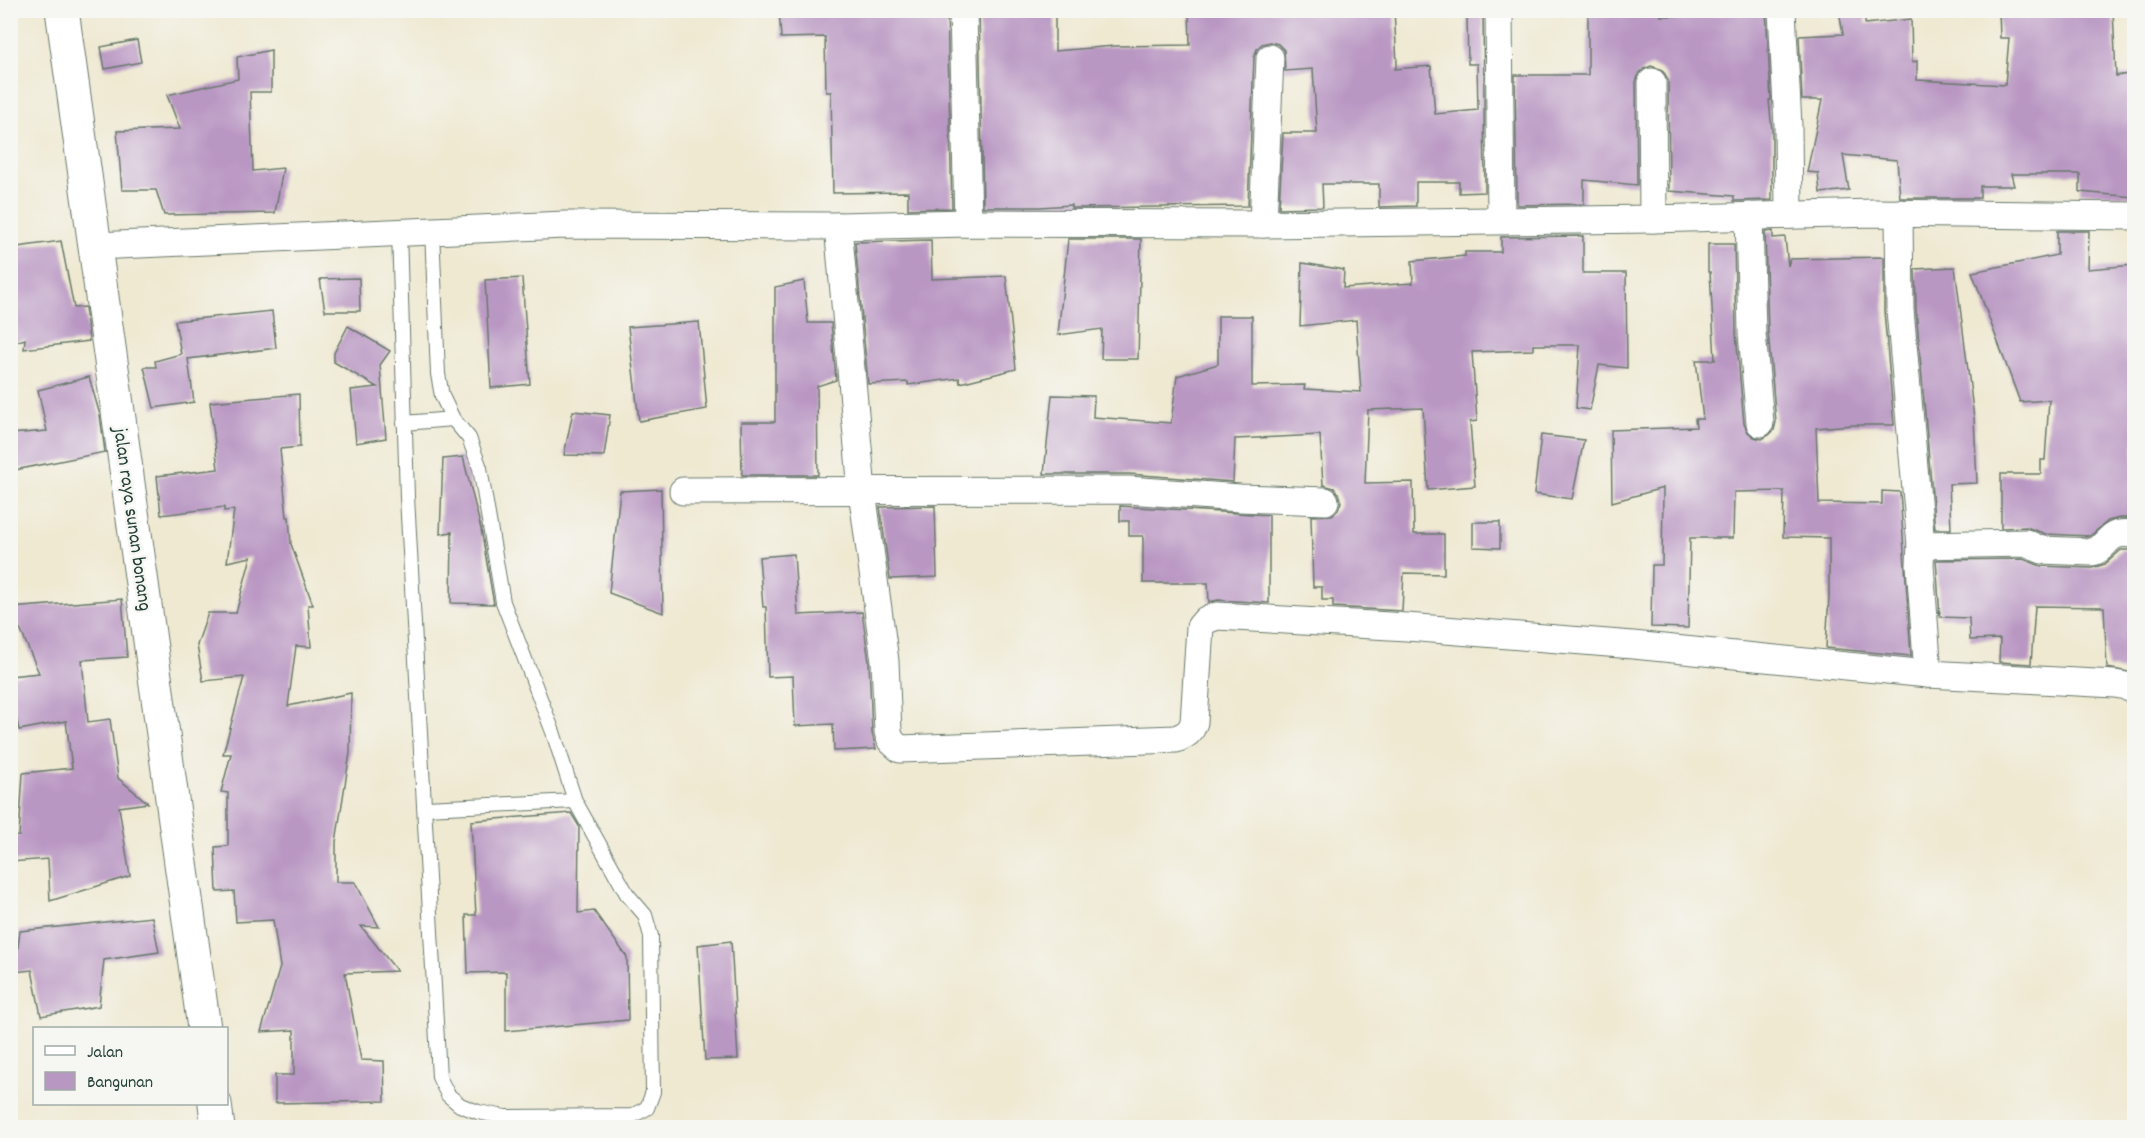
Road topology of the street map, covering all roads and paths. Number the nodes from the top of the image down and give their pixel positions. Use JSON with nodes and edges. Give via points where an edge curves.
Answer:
{"nodes":[{"id":1,"x":62,"y":10,"type":"edge"},
{"id":2,"x":963,"y":10,"type":"edge"},
{"id":3,"x":1499,"y":10,"type":"edge"},
{"id":4,"x":1782,"y":10,"type":"edge"},
{"id":5,"x":1270,"y":58,"type":"dead end"},
{"id":6,"x":1652,"y":82,"type":"dead end"},
{"id":7,"x":1899,"y":213,"type":"junction"},
{"id":8,"x":1789,"y":215,"type":"junction"},
{"id":9,"x":1749,"y":216,"type":"junction"},
{"id":10,"x":2134,"y":216,"type":"edge"},
{"id":11,"x":1653,"y":219,"type":"junction"},
{"id":12,"x":1501,"y":220,"type":"junction"},
{"id":13,"x":968,"y":224,"type":"junction"},
{"id":14,"x":1263,"y":224,"type":"junction"},
{"id":15,"x":838,"y":226,"type":"junction"},
{"id":16,"x":432,"y":230,"type":"junction"},
{"id":17,"x":399,"y":231,"type":"junction"},
{"id":18,"x":95,"y":246,"type":"junction"},
{"id":19,"x":453,"y":419,"type":"junction"},
{"id":20,"x":404,"y":423,"type":"junction"},
{"id":21,"x":1760,"y":423,"type":"dead end"},
{"id":22,"x":682,"y":491,"type":"dead end"},
{"id":23,"x":862,"y":491,"type":"junction"},
{"id":24,"x":1325,"y":501,"type":"dead end"},
{"id":25,"x":2134,"y":534,"type":"edge"},
{"id":26,"x":1921,"y":545,"type":"junction"},
{"id":27,"x":1928,"y":674,"type":"junction"},
{"id":28,"x":2134,"y":691,"type":"edge"},
{"id":29,"x":575,"y":801,"type":"junction"},
{"id":30,"x":425,"y":808,"type":"junction"},
{"id":31,"x":204,"y":1027,"type":"edge"},
{"id":32,"x":215,"y":1105,"type":"edge"},
{"id":33,"x":218,"y":1128,"type":"edge"}],
"edges":[{"from":1,"to":18,"type":"main road","name":"jalan raya sunan bonang"},
{"from":2,"to":13,"type":"street"},
{"from":3,"to":12,"type":"street"},
{"from":4,"to":8,"type":"street"},
{"from":5,"to":14,"type":"street"},
{"from":6,"to":11,"type":"street"},
{"from":7,"to":8,"type":"street"},
{"from":7,"to":10,"type":"street"},
{"from":7,"to":26,"type":"street","via":[[1900,310]]},
{"from":8,"to":9,"type":"street"},
{"from":9,"to":11,"type":"street"},
{"from":9,"to":21,"type":"street","via":[[1752,333]]},
{"from":11,"to":12,"type":"street"},
{"from":12,"to":14,"type":"street"},
{"from":13,"to":14,"type":"street"},
{"from":13,"to":15,"type":"street"},
{"from":15,"to":16,"type":"street","via":[[565,225]]},
{"from":15,"to":23,"type":"street"},
{"from":16,"to":17,"type":"street"},
{"from":16,"to":19,"type":"lane","via":[[438,374],[442,396]]},
{"from":17,"to":18,"type":"street"},
{"from":17,"to":20,"type":"lane"},
{"from":18,"to":31,"type":"main road","name":"jalan raya sunan bonang"},
{"from":19,"to":20,"type":"lane"},
{"from":19,"to":29,"type":"lane","via":[[469,438],[480,468],[503,602]]},
{"from":20,"to":30,"type":"lane"},
{"from":22,"to":23,"type":"street"},
{"from":23,"to":24,"type":"street","via":[[1128,489]]},
{"from":23,"to":27,"type":"street","via":[[885,661],[888,732],[900,749],[1176,739],[1186,735],[1194,722],[1200,627],[1217,616],[1610,643]]},
{"from":25,"to":26,"type":"street","via":[[2112,536],[2092,552],[2042,550],[2026,543]]},
{"from":26,"to":27,"type":"street"},
{"from":27,"to":28,"type":"street","via":[[2115,684]]},
{"from":29,"to":30,"type":"lane"},
{"from":29,"to":30,"type":"lane","via":[[627,894],[645,915],[651,936],[653,1092],[647,1108],[632,1116],[505,1118],[460,1105],[448,1095],[439,1077]]},
{"from":32,"to":33,"type":"main road"}]}
